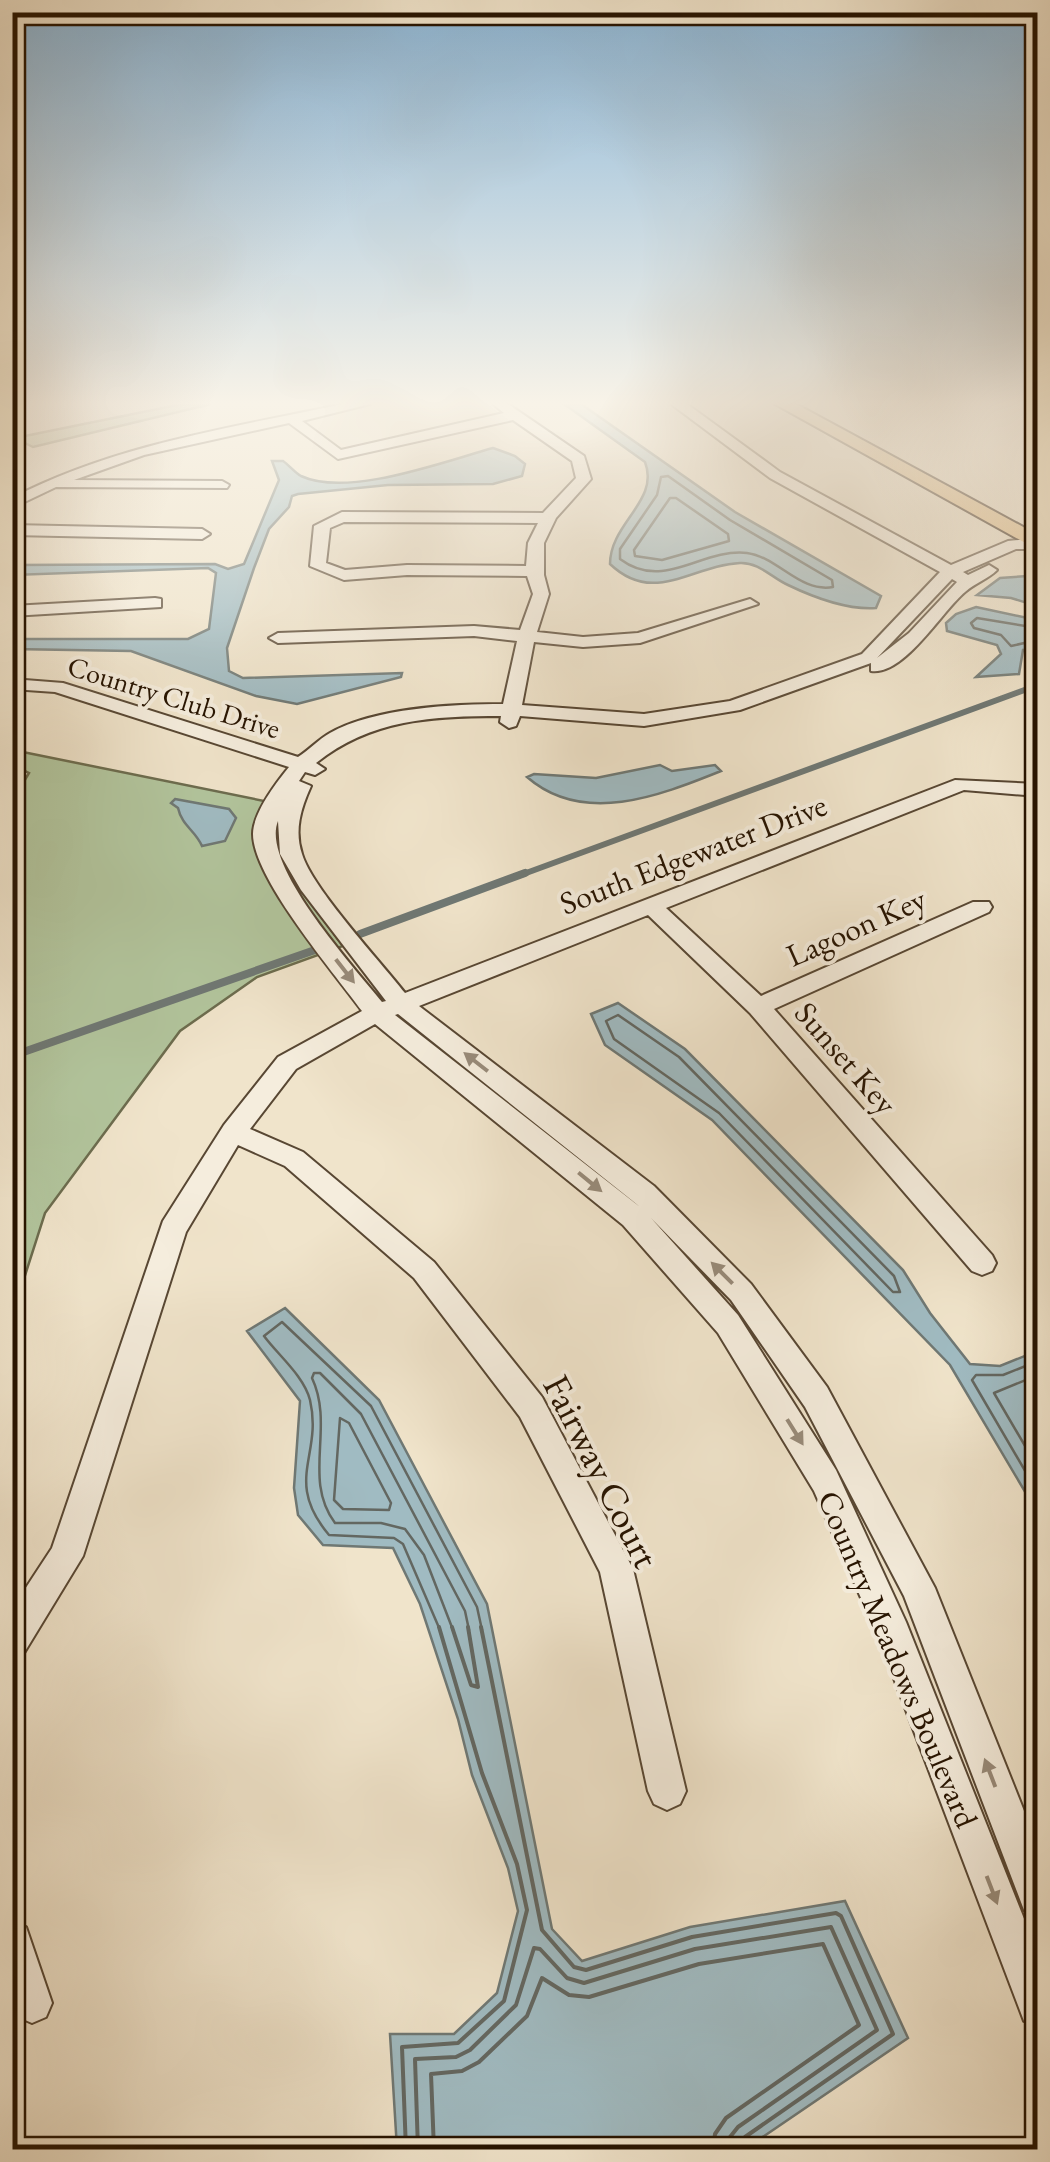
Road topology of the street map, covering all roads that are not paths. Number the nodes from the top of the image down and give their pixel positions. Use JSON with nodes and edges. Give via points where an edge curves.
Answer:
{"nodes":[{"id":1,"x":557,"y":505,"type":"edge"},
{"id":2,"x":836,"y":505,"type":"edge"},
{"id":3,"x":963,"y":505,"type":"edge"},
{"id":4,"x":1004,"y":505,"type":"edge"},
{"id":5,"x":544,"y":518,"type":"junction"},
{"id":6,"x":1038,"y":523,"type":"edge"},
{"id":7,"x":12,"y":530,"type":"edge"},
{"id":8,"x":202,"y":534,"type":"dead end"},
{"id":9,"x":1035,"y":545,"type":"edge"},
{"id":10,"x":980,"y":558,"type":"junction"},
{"id":11,"x":997,"y":567,"type":"junction"},
{"id":12,"x":532,"y":571,"type":"junction"},
{"id":13,"x":958,"y":576,"type":"junction"},
{"id":14,"x":155,"y":603,"type":"dead end"},
{"id":15,"x":750,"y":604,"type":"dead end"},
{"id":16,"x":12,"y":610,"type":"edge"},
{"id":17,"x":527,"y":636,"type":"junction"},
{"id":18,"x":278,"y":638,"type":"dead end"},
{"id":19,"x":12,"y":684,"type":"edge"},
{"id":20,"x":511,"y":716,"type":"junction"},
{"id":21,"x":309,"y":767,"type":"junction"},
{"id":22,"x":1038,"y":790,"type":"edge"},
{"id":23,"x":650,"y":905,"type":"junction"},
{"id":24,"x":981,"y":906,"type":"dead end"},
{"id":25,"x":758,"y":1007,"type":"junction"},
{"id":26,"x":389,"y":1009,"type":"junction"},
{"id":27,"x":233,"y":1132,"type":"junction"},
{"id":28,"x":982,"y":1263,"type":"dead end"},
{"id":29,"x":745,"y":1323,"type":"junction"},
{"id":30,"x":12,"y":1641,"type":"edge"},
{"id":31,"x":667,"y":1791,"type":"dead end"},
{"id":32,"x":1038,"y":1896,"type":"edge"},
{"id":33,"x":12,"y":1942,"type":"edge"},
{"id":34,"x":32,"y":2004,"type":"dead end"},
{"id":35,"x":1038,"y":2007,"type":"edge"}],
"edges":[{"from":1,"to":5,"type":"street"},
{"from":2,"to":13,"type":"street"},
{"from":3,"to":9,"type":"main road"},
{"from":4,"to":6,"type":"main road"},
{"from":5,"to":12,"type":"street"},
{"from":5,"to":12,"type":"street","via":[[342,518],[322,526],[318,566],[344,575]]},
{"from":7,"to":8,"type":"street"},
{"from":9,"to":10,"type":"street","name":"Country Meadows Boulevard","via":[[1014,544]]},
{"from":9,"to":11,"type":"street","name":"Country Meadows Boulevard","via":[[1032,554]]},
{"from":10,"to":11,"type":"street"},
{"from":10,"to":13,"type":"street","name":"Country Meadows Boulevard"},
{"from":11,"to":13,"type":"street","name":"Country Meadows Boulevard"},
{"from":12,"to":17,"type":"street","via":[[541,594]]},
{"from":13,"to":20,"type":"street","name":"Country Meadows Boulevard","via":[[930,605],[920,634],[879,666],[790,693],[737,719],[644,732]]},
{"from":14,"to":16,"type":"street"},
{"from":15,"to":17,"type":"street","via":[[640,638],[583,642]]},
{"from":17,"to":18,"type":"street","via":[[474,631]]},
{"from":17,"to":20,"type":"street"},
{"from":19,"to":21,"type":"street","name":"Country Club Drive","via":[[56,687]]},
{"from":20,"to":21,"type":"street","name":"Country Meadows Boulevard","via":[[398,729]]},
{"from":21,"to":26,"type":"street","name":"Country Meadows Boulevard","via":[[291,789],[281,858]]},
{"from":22,"to":23,"type":"street","name":"South Edgewater Drive","via":[[962,784]]},
{"from":23,"to":25,"type":"street","name":"Sunset Key"},
{"from":23,"to":26,"type":"street","name":"South Edgewater Drive"},
{"from":24,"to":25,"type":"street","name":"Lagoon Key"},
{"from":25,"to":28,"type":"street","name":"Sunset Key"},
{"from":26,"to":27,"type":"street","name":"South Edgewater Drive","via":[[288,1063]]},
{"from":26,"to":29,"type":"street","name":"Country Meadows Boulevard","via":[[633,1217]]},
{"from":27,"to":30,"type":"street","name":"South Edgewater Drive","via":[[173,1229],[66,1556]]},
{"from":27,"to":31,"type":"street","name":"Fairway Court","via":[[294,1159],[424,1270],[531,1407],[616,1569]]},
{"from":32,"to":29,"type":"street","name":"Country Meadows Boulevard","one_way":true,"via":[[918,1588],[816,1397]]},
{"from":29,"to":35,"type":"street","name":"Country Meadows Boulevard","one_way":true,"via":[[894,1634]]},
{"from":33,"to":34,"type":"street"}]}
